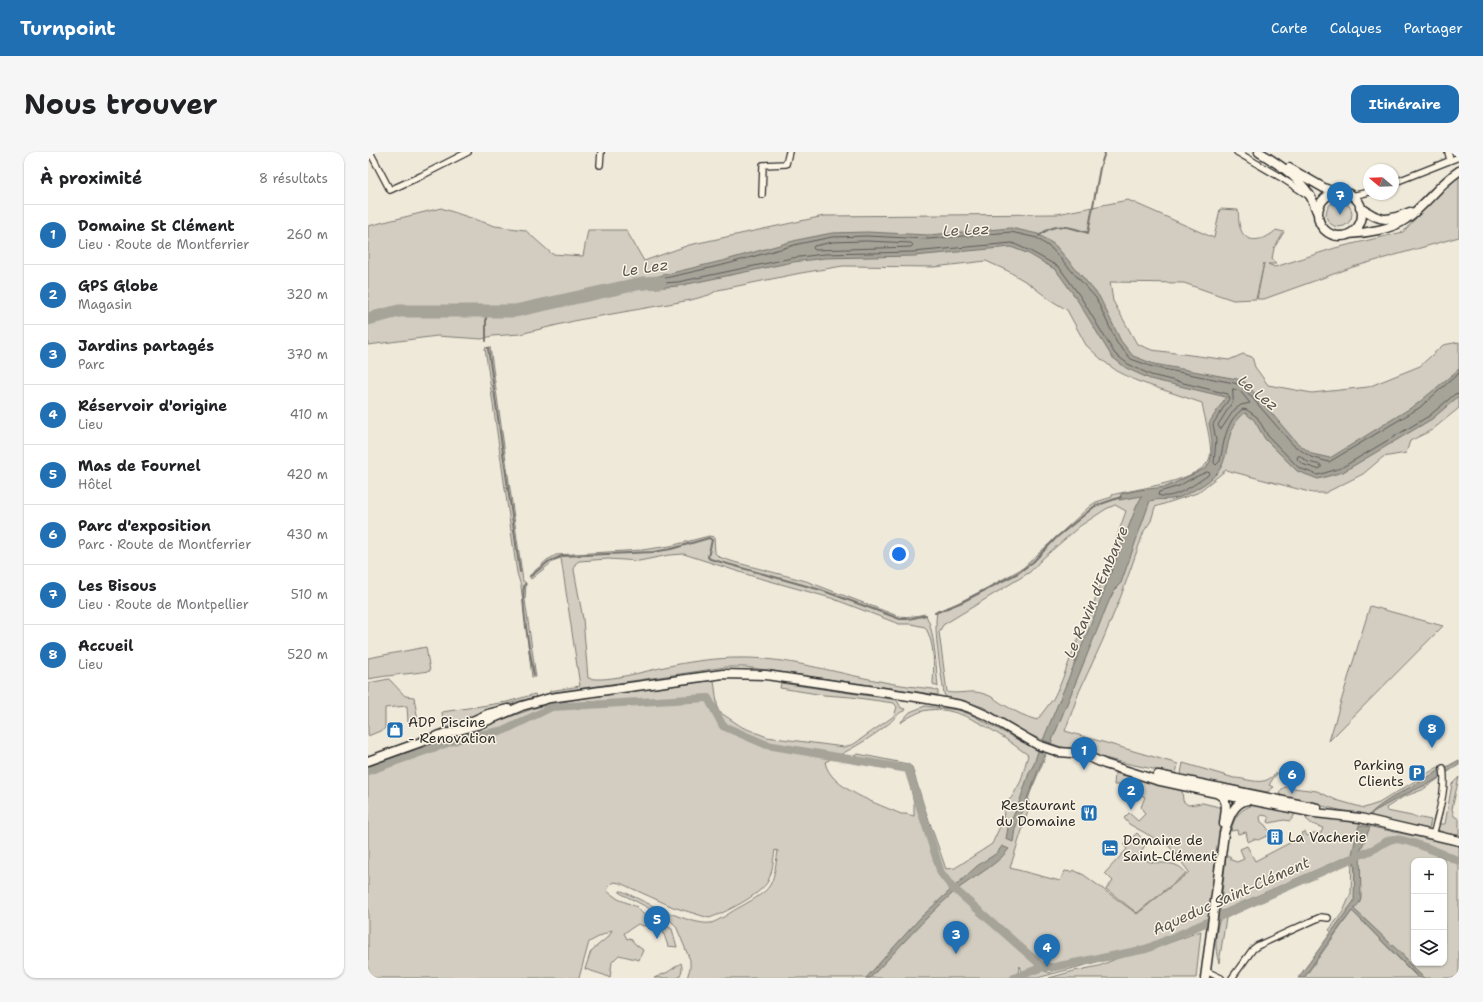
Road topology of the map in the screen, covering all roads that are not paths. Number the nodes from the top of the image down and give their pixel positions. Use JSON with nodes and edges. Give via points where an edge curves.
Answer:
{"nodes":[{"id":1,"x":370,"y":152,"type":"edge"},
{"id":2,"x":468,"y":152,"type":"edge"},
{"id":3,"x":601,"y":152,"type":"edge"},
{"id":4,"x":789,"y":152,"type":"edge"},
{"id":5,"x":1237,"y":152,"type":"edge"},
{"id":6,"x":1448,"y":152,"type":"edge"},
{"id":7,"x":1262,"y":154,"type":"edge"},
{"id":8,"x":1459,"y":157,"type":"edge"},
{"id":9,"x":1450,"y":160,"type":"junction"},
{"id":10,"x":600,"y":165,"type":"dead end"},
{"id":11,"x":1459,"y":171,"type":"edge"},
{"id":12,"x":1399,"y":181,"type":"edge"},
{"id":13,"x":1336,"y":193,"type":"junction"},
{"id":14,"x":1363,"y":193,"type":"edge"},
{"id":15,"x":762,"y":195,"type":"dead end"},
{"id":16,"x":1352,"y":196,"type":"junction"},
{"id":17,"x":1311,"y":197,"type":"junction"},
{"id":18,"x":1360,"y":207,"type":"junction"},
{"id":19,"x":1418,"y":209,"type":"junction"},
{"id":20,"x":1318,"y":214,"type":"junction"},
{"id":21,"x":1350,"y":234,"type":"junction"},
{"id":22,"x":368,"y":761,"type":"edge"},
{"id":23,"x":1442,"y":768,"type":"dead end"},
{"id":24,"x":1128,"y":770,"type":"junction"},
{"id":25,"x":1216,"y":793,"type":"junction"},
{"id":26,"x":1233,"y":794,"type":"junction"},
{"id":27,"x":1249,"y":800,"type":"junction"},
{"id":28,"x":1229,"y":808,"type":"junction"},
{"id":29,"x":1347,"y":816,"type":"junction"},
{"id":30,"x":1433,"y":836,"type":"junction"},
{"id":31,"x":1459,"y":841,"type":"edge"},
{"id":32,"x":1328,"y":918,"type":"dead end"},
{"id":33,"x":1206,"y":975,"type":"edge"},
{"id":34,"x":1221,"y":978,"type":"edge"},
{"id":35,"x":1232,"y":978,"type":"edge"}],
"edges":[{"from":1,"to":2,"type":"street","via":[[390,190]]},
{"from":3,"to":10,"type":"street"},
{"from":4,"to":15,"type":"street","via":[[786,164],[763,165]]},
{"from":5,"to":17,"type":"street"},
{"from":6,"to":9,"type":"street"},
{"from":7,"to":13,"type":"street"},
{"from":7,"to":17,"type":"street","via":[[1293,176]]},
{"from":8,"to":9,"type":"street"},
{"from":9,"to":12,"type":"street"},
{"from":11,"to":19,"type":"street","via":[[1439,186]]},
{"from":13,"to":16,"type":"street"},
{"from":13,"to":20,"type":"street","via":[[1330,194],[1321,202]]},
{"from":14,"to":16,"type":"street"},
{"from":16,"to":18,"type":"street"},
{"from":17,"to":20,"type":"street"},
{"from":18,"to":19,"type":"street","via":[[1374,217],[1382,219],[1393,219]]},
{"from":18,"to":21,"type":"street","via":[[1361,219]]},
{"from":19,"to":21,"type":"street","via":[[1398,224]]},
{"from":20,"to":21,"type":"street","via":[[1326,231],[1338,236]]},
{"from":22,"to":24,"type":"street","via":[[550,698],[723,674],[760,675],[961,706],[983,714],[1038,745]]},
{"from":23,"to":30,"type":"street","via":[[1444,785]]},
{"from":24,"to":25,"type":"street","via":[[1156,780]]},
{"from":24,"to":26,"type":"street"},
{"from":25,"to":26,"type":"street"},
{"from":25,"to":28,"type":"street","via":[[1224,798]]},
{"from":26,"to":27,"type":"street"},
{"from":26,"to":28,"type":"street"},
{"from":26,"to":29,"type":"street","via":[[1258,795]]},
{"from":27,"to":28,"type":"street"},
{"from":27,"to":29,"type":"street"},
{"from":28,"to":33,"type":"street"},
{"from":29,"to":30,"type":"street"},
{"from":30,"to":31,"type":"street"},
{"from":32,"to":35,"type":"street","via":[[1321,917],[1257,946]]},
{"from":33,"to":34,"type":"street"}]}
